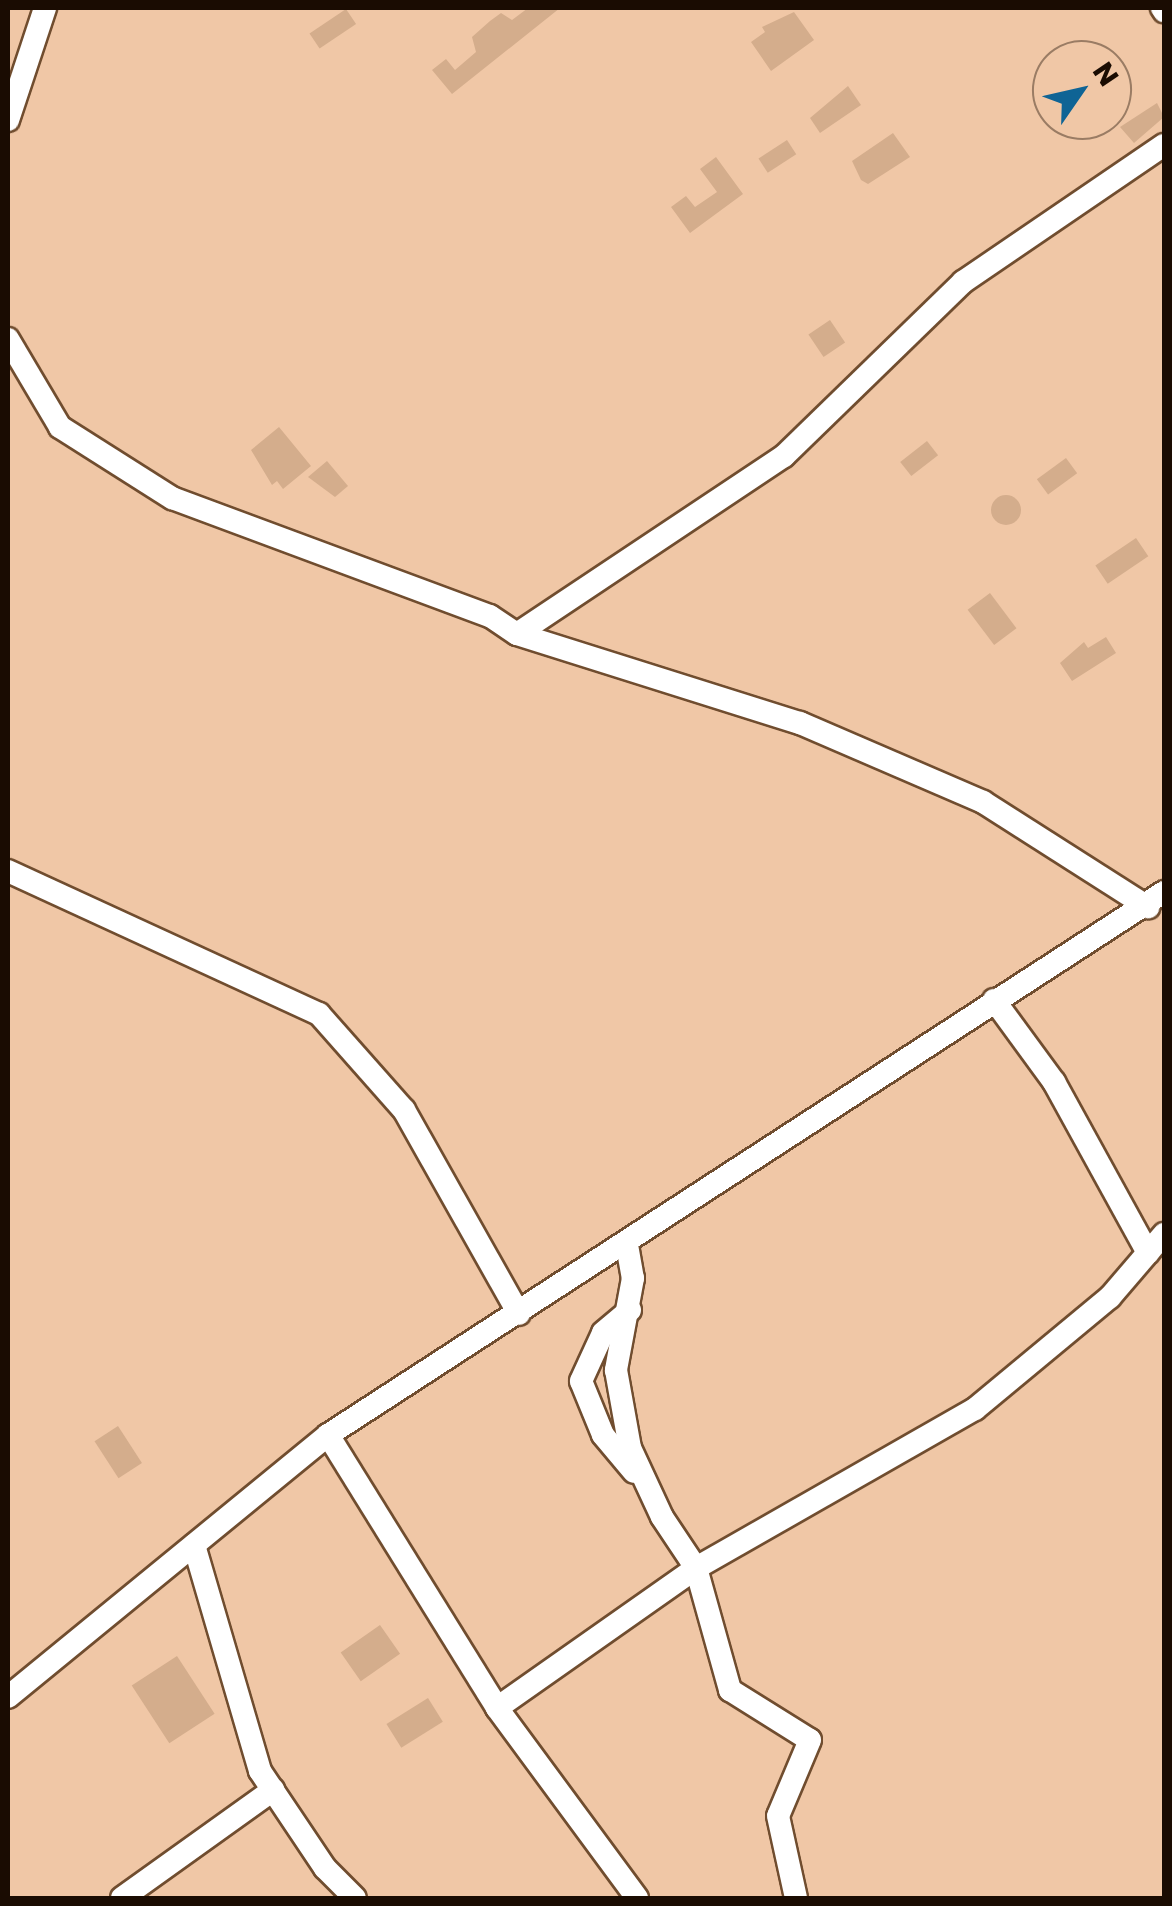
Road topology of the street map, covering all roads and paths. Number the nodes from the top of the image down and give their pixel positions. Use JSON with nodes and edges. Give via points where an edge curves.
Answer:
{"nodes":[{"id":1,"x":46,"y":8,"type":"edge"},
{"id":2,"x":8,"y":120,"type":"edge"},
{"id":3,"x":1164,"y":145,"type":"edge"},
{"id":4,"x":8,"y":340,"type":"edge"},
{"id":5,"x":517,"y":634,"type":"junction"},
{"id":6,"x":8,"y":871,"type":"edge"},
{"id":7,"x":1156,"y":900,"type":"edge"},
{"id":8,"x":994,"y":1000,"type":"junction"},
{"id":9,"x":1164,"y":1234,"type":"edge"},
{"id":10,"x":626,"y":1245,"type":"junction"},
{"id":11,"x":1148,"y":1253,"type":"junction"},
{"id":12,"x":630,"y":1310,"type":"junction"},
{"id":13,"x":519,"y":1314,"type":"junction"},
{"id":14,"x":328,"y":1436,"type":"junction"},
{"id":15,"x":640,"y":1476,"type":"junction"},
{"id":16,"x":194,"y":1544,"type":"junction"},
{"id":17,"x":696,"y":1568,"type":"junction"},
{"id":18,"x":8,"y":1697,"type":"edge"},
{"id":19,"x":498,"y":1708,"type":"junction"},
{"id":20,"x":273,"y":1790,"type":"junction"},
{"id":21,"x":122,"y":1898,"type":"edge"},
{"id":22,"x":355,"y":1898,"type":"edge"},
{"id":23,"x":637,"y":1898,"type":"edge"},
{"id":24,"x":796,"y":1898,"type":"edge"}],
"edges":[{"from":1,"to":2,"type":"street"},
{"from":3,"to":5,"type":"street","via":[[963,282],[784,456]]},
{"from":4,"to":5,"type":"street","via":[[60,427],[172,498],[490,616]]},
{"from":5,"to":7,"type":"street","via":[[800,723],[964,794]]},
{"from":6,"to":13,"type":"street","via":[[319,1014],[404,1110]]},
{"from":7,"to":8,"type":"street"},
{"from":8,"to":10,"type":"street","via":[[837,1111]]},
{"from":8,"to":11,"type":"street","via":[[1054,1082]]},
{"from":9,"to":11,"type":"street"},
{"from":10,"to":12,"type":"street"},
{"from":10,"to":13,"type":"street"},
{"from":11,"to":17,"type":"street","via":[[1110,1297],[975,1409]]},
{"from":12,"to":15,"type":"street","via":[[616,1370]]},
{"from":12,"to":15,"type":"street","via":[[603,1334],[581,1381],[621,1464]]},
{"from":13,"to":14,"type":"street"},
{"from":14,"to":16,"type":"street"},
{"from":14,"to":19,"type":"street"},
{"from":15,"to":17,"type":"street"},
{"from":16,"to":18,"type":"street"},
{"from":16,"to":20,"type":"street","via":[[260,1771]]},
{"from":17,"to":19,"type":"street"},
{"from":17,"to":24,"type":"street","via":[[730,1690],[810,1740],[778,1816]]},
{"from":19,"to":23,"type":"street"},
{"from":20,"to":21,"type":"street"},
{"from":20,"to":22,"type":"street","via":[[325,1868]]}]}
